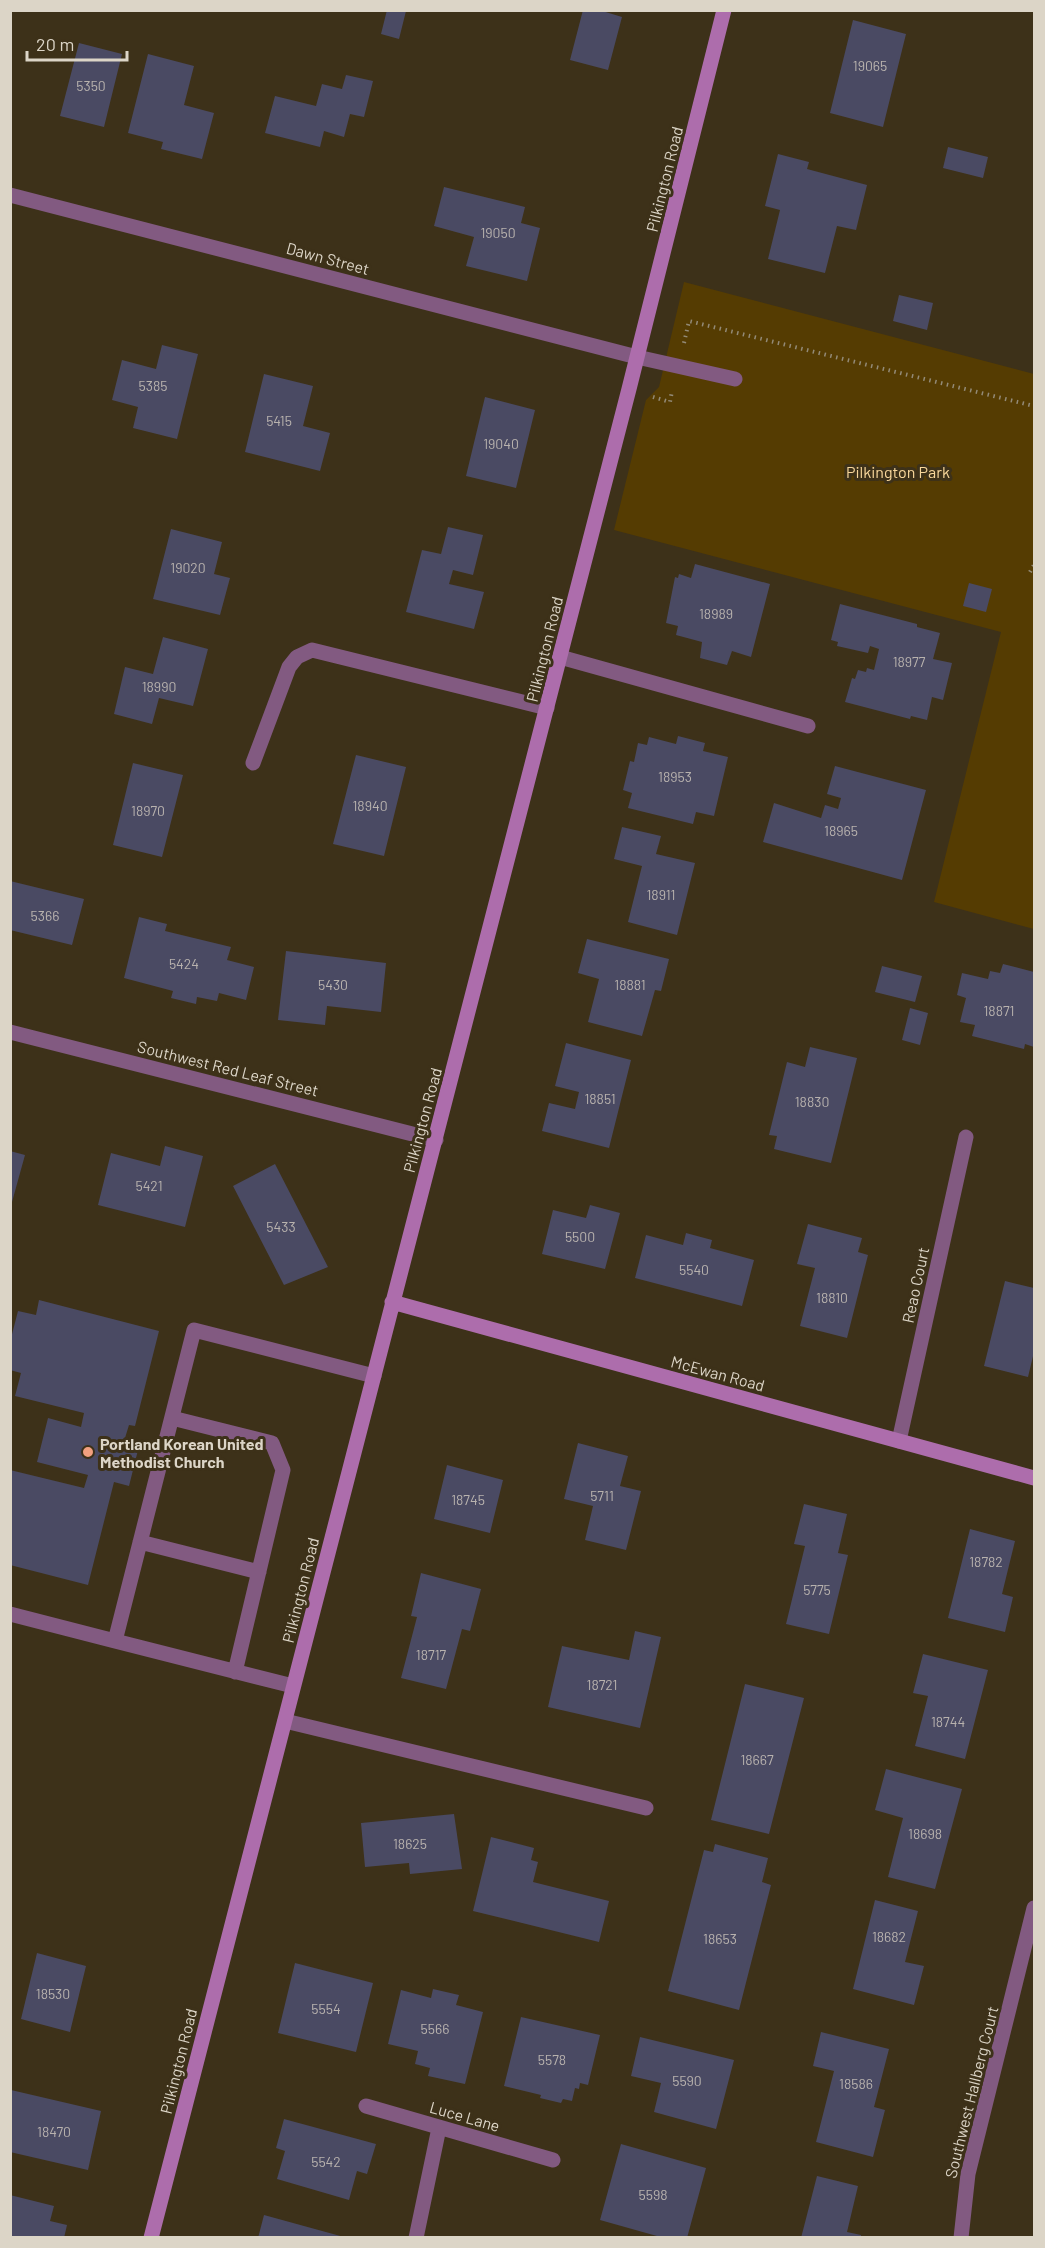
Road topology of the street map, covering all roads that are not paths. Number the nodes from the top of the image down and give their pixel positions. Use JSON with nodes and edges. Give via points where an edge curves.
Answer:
{"nodes":[{"id":1,"x":724,"y":10,"type":"edge"},
{"id":2,"x":10,"y":195,"type":"edge"},
{"id":3,"x":638,"y":357,"type":"junction"},
{"id":4,"x":735,"y":379,"type":"dead end"},
{"id":5,"x":560,"y":657,"type":"junction"},
{"id":6,"x":547,"y":708,"type":"junction"},
{"id":7,"x":808,"y":726,"type":"dead end"},
{"id":8,"x":253,"y":763,"type":"dead end"},
{"id":9,"x":10,"y":1032,"type":"edge"},
{"id":10,"x":966,"y":1137,"type":"dead end"},
{"id":11,"x":436,"y":1140,"type":"junction"},
{"id":12,"x":393,"y":1302,"type":"junction"},
{"id":13,"x":374,"y":1376,"type":"junction"},
{"id":14,"x":172,"y":1418,"type":"junction"},
{"id":15,"x":899,"y":1441,"type":"junction"},
{"id":16,"x":1035,"y":1478,"type":"edge"},
{"id":17,"x":140,"y":1542,"type":"junction"},
{"id":18,"x":259,"y":1572,"type":"junction"},
{"id":19,"x":10,"y":1614,"type":"edge"},
{"id":20,"x":115,"y":1641,"type":"junction"},
{"id":21,"x":235,"y":1672,"type":"junction"},
{"id":22,"x":293,"y":1686,"type":"junction"},
{"id":23,"x":285,"y":1721,"type":"junction"},
{"id":24,"x":646,"y":1808,"type":"dead end"},
{"id":25,"x":1035,"y":1908,"type":"edge"},
{"id":26,"x":1029,"y":1957,"type":"edge"},
{"id":27,"x":366,"y":2106,"type":"dead end"},
{"id":28,"x":439,"y":2128,"type":"junction"},
{"id":29,"x":553,"y":2160,"type":"dead end"},
{"id":30,"x":151,"y":2238,"type":"edge"},
{"id":31,"x":416,"y":2238,"type":"edge"},
{"id":32,"x":961,"y":2238,"type":"edge"}],
"edges":[{"from":1,"to":3,"type":"street","name":"Pilkington Road"},
{"from":2,"to":3,"type":"street","name":"Dawn Street"},
{"from":3,"to":4,"type":"street","name":"Dawn Street"},
{"from":3,"to":5,"type":"street","name":"Pilkington Road"},
{"from":5,"to":6,"type":"street","name":"Pilkington Road"},
{"from":5,"to":7,"type":"street"},
{"from":6,"to":8,"type":"street","via":[[312,650],[297,657],[289,667]]},
{"from":6,"to":11,"type":"street","name":"Pilkington Road"},
{"from":9,"to":11,"type":"street","name":"Southwest Red Leaf Street"},
{"from":10,"to":15,"type":"street","name":"Reao Court"},
{"from":11,"to":12,"type":"street","name":"Pilkington Road"},
{"from":12,"to":13,"type":"street","name":"Pilkington Road"},
{"from":12,"to":15,"type":"street","name":"McEwan Road"},
{"from":13,"to":14,"type":"street","via":[[194,1330]]},
{"from":13,"to":22,"type":"street","name":"Pilkington Road"},
{"from":14,"to":17,"type":"street"},
{"from":14,"to":18,"type":"street","via":[[272,1443],[283,1470]]},
{"from":15,"to":16,"type":"street","name":"McEwan Road"},
{"from":17,"to":18,"type":"street"},
{"from":17,"to":20,"type":"street"},
{"from":18,"to":21,"type":"street"},
{"from":19,"to":20,"type":"street"},
{"from":20,"to":21,"type":"street"},
{"from":21,"to":22,"type":"street"},
{"from":22,"to":23,"type":"street","name":"Pilkington Road"},
{"from":23,"to":24,"type":"street"},
{"from":23,"to":30,"type":"street","name":"Pilkington Road"},
{"from":25,"to":26,"type":"street","name":"Southwest Hallberg Court"},
{"from":26,"to":32,"type":"street","name":"Southwest Hallberg Court","via":[[968,2174]]},
{"from":27,"to":28,"type":"street","name":"Luce Lane"},
{"from":28,"to":29,"type":"street","name":"Luce Lane"},
{"from":28,"to":31,"type":"street"}]}
